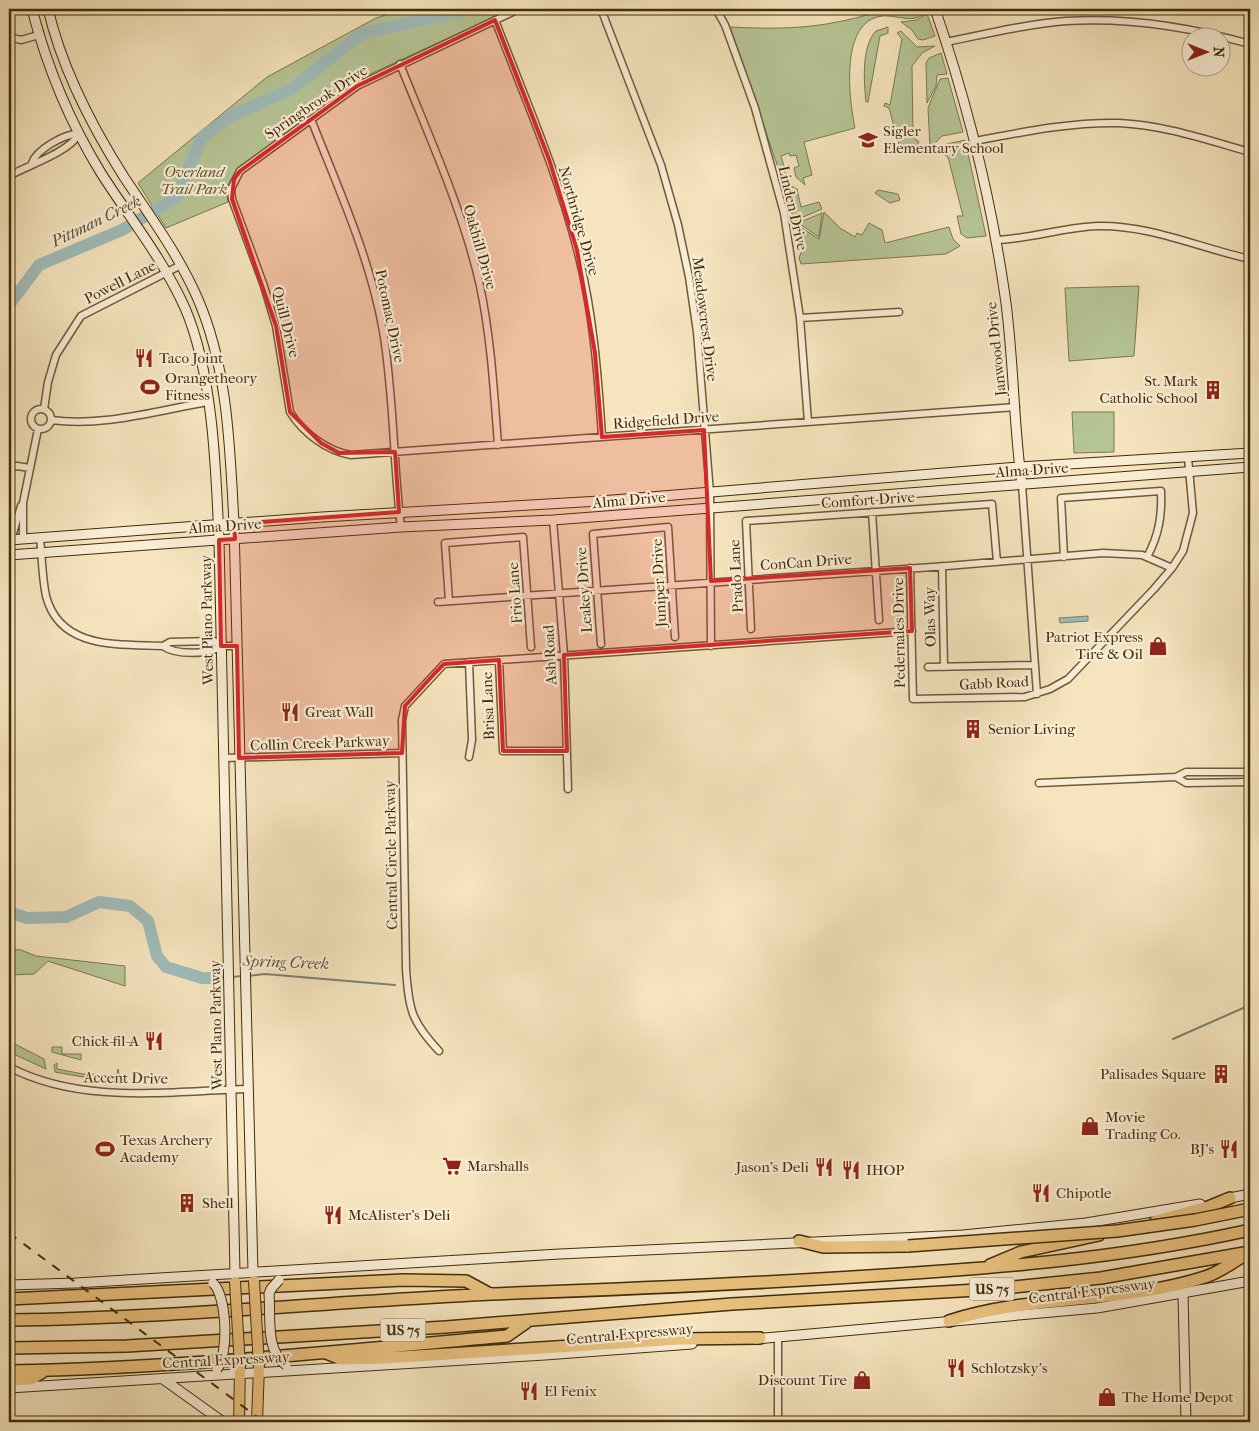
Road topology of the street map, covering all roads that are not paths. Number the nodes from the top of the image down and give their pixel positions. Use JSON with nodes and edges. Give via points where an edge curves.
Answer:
{"nodes":[{"id":1,"x":32,"y":9,"type":"edge"},
{"id":2,"x":48,"y":9,"type":"edge"},
{"id":3,"x":519,"y":9,"type":"edge"},
{"id":4,"x":602,"y":9,"type":"edge"},
{"id":5,"x":716,"y":9,"type":"edge"},
{"id":6,"x":935,"y":9,"type":"edge"},
{"id":7,"x":495,"y":20,"type":"junction"},
{"id":8,"x":39,"y":35,"type":"junction"},
{"id":9,"x":9,"y":37,"type":"edge"},
{"id":10,"x":946,"y":42,"type":"junction"},
{"id":11,"x":1250,"y":44,"type":"edge"},
{"id":12,"x":400,"y":64,"type":"junction"},
{"id":13,"x":311,"y":119,"type":"junction"},
{"id":14,"x":79,"y":134,"type":"junction"},
{"id":15,"x":975,"y":142,"type":"junction"},
{"id":16,"x":1250,"y":152,"type":"edge"},
{"id":17,"x":9,"y":176,"type":"edge"},
{"id":18,"x":232,"y":199,"type":"joint"},
{"id":19,"x":996,"y":240,"type":"junction"},
{"id":20,"x":1250,"y":259,"type":"edge"},
{"id":21,"x":181,"y":265,"type":"junction"},
{"id":22,"x":166,"y":273,"type":"junction"},
{"id":23,"x":899,"y":312,"type":"dead end"},
{"id":24,"x":800,"y":318,"type":"junction"},
{"id":25,"x":224,"y":400,"type":"junction"},
{"id":26,"x":207,"y":402,"type":"junction"},
{"id":27,"x":1016,"y":407,"type":"junction"},
{"id":28,"x":44,"y":409,"type":"junction"},
{"id":29,"x":51,"y":420,"type":"junction"},
{"id":30,"x":808,"y":422,"type":"junction"},
{"id":31,"x":38,"y":429,"type":"junction"},
{"id":32,"x":704,"y":430,"type":"junction"},
{"id":33,"x":602,"y":437,"type":"junction"},
{"id":34,"x":321,"y":443,"type":"joint"},
{"id":35,"x":498,"y":445,"type":"junction"},
{"id":36,"x":395,"y":452,"type":"junction"},
{"id":37,"x":1250,"y":453,"type":"edge"},
{"id":38,"x":1188,"y":458,"type":"junction"},
{"id":39,"x":9,"y":467,"type":"edge"},
{"id":40,"x":1020,"y":467,"type":"junction"},
{"id":41,"x":1250,"y":467,"type":"edge"},
{"id":42,"x":30,"y":468,"type":"junction"},
{"id":43,"x":1190,"y":471,"type":"junction"},
{"id":44,"x":1022,"y":485,"type":"junction"},
{"id":45,"x":710,"y":493,"type":"junction"},
{"id":46,"x":23,"y":503,"type":"junction"},
{"id":47,"x":710,"y":508,"type":"junction"},
{"id":48,"x":399,"y":512,"type":"junction"},
{"id":49,"x":872,"y":512,"type":"junction"},
{"id":50,"x":554,"y":520,"type":"junction"},
{"id":51,"x":746,"y":521,"type":"joint"},
{"id":52,"x":234,"y":524,"type":"junction"},
{"id":53,"x":218,"y":525,"type":"junction"},
{"id":54,"x":401,"y":527,"type":"junction"},
{"id":55,"x":593,"y":534,"type":"joint"},
{"id":56,"x":40,"y":538,"type":"junction"},
{"id":57,"x":23,"y":539,"type":"junction"},
{"id":58,"x":235,"y":539,"type":"junction"},
{"id":59,"x":10,"y":540,"type":"edge"},
{"id":60,"x":219,"y":540,"type":"junction"},
{"id":61,"x":42,"y":553,"type":"junction"},
{"id":62,"x":9,"y":555,"type":"edge"},
{"id":63,"x":1064,"y":556,"type":"junction"},
{"id":64,"x":1147,"y":557,"type":"junction"},
{"id":65,"x":1028,"y":560,"type":"junction"},
{"id":66,"x":997,"y":562,"type":"junction"},
{"id":67,"x":942,"y":566,"type":"junction"},
{"id":68,"x":910,"y":568,"type":"junction"},
{"id":69,"x":1172,"y":568,"type":"junction"},
{"id":70,"x":876,"y":570,"type":"junction"},
{"id":71,"x":748,"y":579,"type":"junction"},
{"id":72,"x":711,"y":581,"type":"junction"},
{"id":73,"x":672,"y":584,"type":"junction"},
{"id":74,"x":596,"y":590,"type":"junction"},
{"id":75,"x":559,"y":593,"type":"junction"},
{"id":76,"x":528,"y":595,"type":"junction"},
{"id":77,"x":449,"y":601,"type":"junction"},
{"id":78,"x":438,"y":602,"type":"dead end"},
{"id":79,"x":879,"y":620,"type":"dead end"},
{"id":80,"x":751,"y":629,"type":"dead end"},
{"id":81,"x":912,"y":631,"type":"junction"},
{"id":82,"x":675,"y":637,"type":"dead end"},
{"id":83,"x":601,"y":644,"type":"dead end"},
{"id":84,"x":164,"y":646,"type":"junction"},
{"id":85,"x":221,"y":646,"type":"junction"},
{"id":86,"x":237,"y":646,"type":"junction"},
{"id":87,"x":531,"y":646,"type":"dead end"},
{"id":88,"x":711,"y":646,"type":"junction"},
{"id":89,"x":564,"y":655,"type":"junction"},
{"id":90,"x":499,"y":660,"type":"junction"},
{"id":91,"x":469,"y":662,"type":"junction"},
{"id":92,"x":944,"y":666,"type":"junction"},
{"id":93,"x":1035,"y":666,"type":"junction"},
{"id":94,"x":928,"y":667,"type":"dead end"},
{"id":95,"x":1037,"y":694,"type":"junction"},
{"id":96,"x":913,"y":699,"type":"joint"},
{"id":97,"x":567,"y":751,"type":"junction"},
{"id":98,"x":402,"y":753,"type":"junction"},
{"id":99,"x":469,"y":757,"type":"dead end"},
{"id":100,"x":224,"y":758,"type":"junction"},
{"id":101,"x":240,"y":758,"type":"junction"},
{"id":102,"x":1250,"y":772,"type":"edge"},
{"id":103,"x":1176,"y":777,"type":"junction"},
{"id":104,"x":1250,"y":782,"type":"edge"},
{"id":105,"x":1039,"y":783,"type":"dead end"},
{"id":106,"x":568,"y":789,"type":"dead end"},
{"id":107,"x":244,"y":933,"type":"junction"},
{"id":108,"x":228,"y":934,"type":"junction"},
{"id":109,"x":439,"y":1052,"type":"dead end"},
{"id":110,"x":9,"y":1066,"type":"edge"},
{"id":111,"x":248,"y":1089,"type":"junction"},
{"id":112,"x":232,"y":1090,"type":"junction"},
{"id":113,"x":1250,"y":1194,"type":"edge"},
{"id":114,"x":1230,"y":1198,"type":"junction"},
{"id":115,"x":1250,"y":1209,"type":"edge"},
{"id":116,"x":1250,"y":1230,"type":"edge"},
{"id":117,"x":799,"y":1241,"type":"junction"},
{"id":118,"x":1250,"y":1253,"type":"edge"},
{"id":119,"x":294,"y":1270,"type":"junction"},
{"id":120,"x":979,"y":1270,"type":"junction"},
{"id":121,"x":192,"y":1276,"type":"junction"},
{"id":122,"x":253,"y":1277,"type":"junction"},
{"id":123,"x":235,"y":1278,"type":"junction"},
{"id":124,"x":1250,"y":1282,"type":"edge"},
{"id":125,"x":9,"y":1285,"type":"edge"},
{"id":126,"x":492,"y":1294,"type":"junction"},
{"id":127,"x":1184,"y":1294,"type":"junction"},
{"id":128,"x":9,"y":1299,"type":"edge"},
{"id":129,"x":9,"y":1320,"type":"edge"},
{"id":130,"x":528,"y":1321,"type":"junction"},
{"id":131,"x":948,"y":1322,"type":"junction"},
{"id":132,"x":778,"y":1337,"type":"junction"},
{"id":133,"x":760,"y":1338,"type":"junction"},
{"id":134,"x":9,"y":1348,"type":"edge"},
{"id":135,"x":325,"y":1352,"type":"junction"},
{"id":136,"x":259,"y":1369,"type":"junction"},
{"id":137,"x":46,"y":1370,"type":"junction"},
{"id":138,"x":240,"y":1370,"type":"junction"},
{"id":139,"x":9,"y":1371,"type":"edge"},
{"id":140,"x":302,"y":1371,"type":"junction"},
{"id":141,"x":214,"y":1372,"type":"junction"},
{"id":142,"x":162,"y":1378,"type":"junction"},
{"id":143,"x":9,"y":1380,"type":"edge"},
{"id":144,"x":9,"y":1388,"type":"edge"},
{"id":145,"x":223,"y":1422,"type":"edge"},
{"id":146,"x":239,"y":1422,"type":"edge"},
{"id":147,"x":257,"y":1422,"type":"edge"},
{"id":148,"x":778,"y":1422,"type":"edge"},
{"id":149,"x":1186,"y":1422,"type":"edge"}],
"edges":[{"from":1,"to":8,"type":"main road","name":"West Plano Parkway"},
{"from":2,"to":21,"type":"main road","name":"West Plano Parkway","via":[[68,72],[81,100],[111,156]]},
{"from":3,"to":7,"type":"street","name":"Springbrook Drive"},
{"from":4,"to":32,"type":"street","name":"Meadowcrest Drive","via":[[658,157],[678,225],[697,332]]},
{"from":5,"to":24,"type":"street","name":"Linden Drive","via":[[725,25],[755,108],[784,213]]},
{"from":6,"to":10,"type":"main road","name":"Janwood Drive"},
{"from":7,"to":12,"type":"street","name":"Springbrook Drive"},
{"from":7,"to":33,"type":"street","name":"Northridge Drive","via":[[549,159],[577,250],[594,344]]},
{"from":8,"to":9,"type":"street","via":[[21,40]]},
{"from":8,"to":14,"type":"main road","name":"West Plano Parkway","via":[[48,66]]},
{"from":10,"to":11,"type":"street","via":[[1025,26],[1104,20],[1184,27]]},
{"from":10,"to":15,"type":"main road","name":"Janwood Drive"},
{"from":12,"to":13,"type":"street","name":"Springbrook Drive","via":[[357,86]]},
{"from":12,"to":35,"type":"street","name":"Oakhill Drive","via":[[457,208],[480,286],[492,367]]},
{"from":13,"to":18,"type":"street","name":"Springbrook Drive","via":[[240,171],[231,189]]},
{"from":13,"to":36,"type":"street","name":"Potomac Drive","via":[[371,280],[389,376]]},
{"from":14,"to":17,"type":"street","via":[[75,142]]},
{"from":14,"to":22,"type":"main road","name":"West Plano Parkway"},
{"from":15,"to":16,"type":"street","via":[[1049,127],[1120,123],[1182,133]]},
{"from":15,"to":19,"type":"main road","name":"Janwood Drive"},
{"from":18,"to":34,"type":"street","name":"Quill Drive","via":[[276,326],[290,412]]},
{"from":19,"to":20,"type":"street","via":[[1070,228],[1124,228],[1153,232]]},
{"from":19,"to":27,"type":"main road","name":"Janwood Drive"},
{"from":21,"to":22,"type":"street","name":"Powell Lane"},
{"from":21,"to":25,"type":"main road","name":"West Plano Parkway","via":[[197,296],[211,336]]},
{"from":22,"to":26,"type":"main road","name":"West Plano Parkway","via":[[190,323]]},
{"from":22,"to":28,"type":"street","name":"Powell Lane","via":[[81,316],[56,355]]},
{"from":23,"to":24,"type":"street"},
{"from":24,"to":30,"type":"street","name":"Linden Drive"},
{"from":25,"to":26,"type":"main road"},
{"from":25,"to":52,"type":"main road","name":"West Plano Parkway"},
{"from":26,"to":29,"type":"street","via":[[119,419]]},
{"from":26,"to":53,"type":"main road","name":"West Plano Parkway"},
{"from":27,"to":30,"type":"street","name":"Ridgefield Drive"},
{"from":27,"to":40,"type":"main road","name":"Janwood Drive"},
{"from":28,"to":29,"type":"street"},
{"from":28,"to":31,"type":"street","via":[[37,410],[31,418]]},
{"from":29,"to":31,"type":"street","via":[[47,428]]},
{"from":30,"to":32,"type":"street","name":"Ridgefield Drive"},
{"from":31,"to":42,"type":"street"},
{"from":32,"to":33,"type":"street","name":"Ridgefield Drive"},
{"from":32,"to":45,"type":"street","name":"Meadowcrest Drive"},
{"from":33,"to":35,"type":"street","name":"Ridgefield Drive"},
{"from":34,"to":36,"type":"street","name":"Ridgefield Drive","via":[[339,453],[351,455]]},
{"from":35,"to":36,"type":"street","name":"Ridgefield Drive"},
{"from":36,"to":48,"type":"street","name":"Potomac Drive"},
{"from":37,"to":38,"type":"main road","name":"Alma Drive"},
{"from":38,"to":40,"type":"main road","name":"Alma Drive"},
{"from":38,"to":43,"type":"street"},
{"from":39,"to":42,"type":"street"},
{"from":40,"to":44,"type":"main road","name":"Janwood Drive"},
{"from":40,"to":45,"type":"main road","name":"Alma Drive"},
{"from":41,"to":43,"type":"main road","name":"Alma Drive"},
{"from":42,"to":46,"type":"street"},
{"from":43,"to":44,"type":"main road","name":"Alma Drive"},
{"from":43,"to":69,"type":"street","via":[[1193,513],[1184,551]]},
{"from":44,"to":47,"type":"main road","name":"Alma Drive"},
{"from":44,"to":65,"type":"street","name":"Janwood Drive"},
{"from":45,"to":47,"type":"street","name":"Meadowcrest Drive"},
{"from":45,"to":48,"type":"main road","name":"Alma Drive"},
{"from":46,"to":57,"type":"street"},
{"from":46,"to":59,"type":"street"},
{"from":47,"to":50,"type":"main road","name":"Alma Drive"},
{"from":47,"to":72,"type":"street","name":"Meadowcrest Drive"},
{"from":48,"to":52,"type":"main road","name":"Alma Drive"},
{"from":48,"to":54,"type":"street","name":"Potomac Drive"},
{"from":49,"to":51,"type":"street","name":"Comfort Drive"},
{"from":49,"to":66,"type":"street","name":"Comfort Drive","via":[[992,504]]},
{"from":49,"to":70,"type":"street"},
{"from":50,"to":54,"type":"main road","name":"Alma Drive"},
{"from":50,"to":75,"type":"street","name":"Ash Road"},
{"from":51,"to":71,"type":"street","name":"Prado Lane"},
{"from":52,"to":53,"type":"main road","name":"Alma Drive"},
{"from":52,"to":58,"type":"main road","name":"West Plano Parkway"},
{"from":53,"to":56,"type":"main road","name":"Alma Drive"},
{"from":53,"to":60,"type":"main road","name":"West Plano Parkway"},
{"from":54,"to":58,"type":"main road","name":"Alma Drive"},
{"from":55,"to":73,"type":"street","name":"Juniper Drive","via":[[668,527]]},
{"from":55,"to":74,"type":"street","name":"Leakey Drive"},
{"from":56,"to":57,"type":"main road","name":"Alma Drive"},
{"from":56,"to":61,"type":"street"},
{"from":57,"to":59,"type":"main road","name":"Alma Drive"},
{"from":57,"to":62,"type":"main road"},
{"from":58,"to":60,"type":"main road","name":"Alma Drive"},
{"from":58,"to":86,"type":"main road","name":"West Plano Parkway"},
{"from":60,"to":61,"type":"main road","name":"Alma Drive"},
{"from":60,"to":85,"type":"main road","name":"West Plano Parkway"},
{"from":61,"to":62,"type":"main road","name":"Alma Drive"},
{"from":61,"to":84,"type":"street","via":[[46,596],[60,625],[83,638],[104,643]]},
{"from":63,"to":64,"type":"street","name":"ConCan Drive","via":[[1103,553]]},
{"from":63,"to":64,"type":"street","via":[[1061,498],[1161,491],[1162,517]]},
{"from":63,"to":65,"type":"street","name":"ConCan Drive"},
{"from":64,"to":69,"type":"street","name":"ConCan Drive"},
{"from":65,"to":66,"type":"street","name":"ConCan Drive"},
{"from":65,"to":93,"type":"street","name":"Janwood Drive"},
{"from":66,"to":67,"type":"street","name":"ConCan Drive"},
{"from":67,"to":68,"type":"street","name":"ConCan Drive"},
{"from":67,"to":92,"type":"street","name":"Olas Way"},
{"from":68,"to":70,"type":"street","name":"ConCan Drive"},
{"from":68,"to":81,"type":"street","name":"Pedernales Drive"},
{"from":69,"to":95,"type":"street","name":"Gabb Road","via":[[1068,679]]},
{"from":70,"to":71,"type":"street","name":"ConCan Drive"},
{"from":70,"to":79,"type":"street"},
{"from":71,"to":72,"type":"street","name":"ConCan Drive"},
{"from":71,"to":80,"type":"street","name":"Prado Lane"},
{"from":72,"to":73,"type":"street","name":"ConCan Drive"},
{"from":72,"to":88,"type":"street","name":"Meadowcrest Drive"},
{"from":73,"to":74,"type":"street","name":"ConCan Drive"},
{"from":73,"to":82,"type":"street","name":"Juniper Drive"},
{"from":74,"to":75,"type":"street","name":"ConCan Drive"},
{"from":74,"to":83,"type":"street","name":"Leakey Drive"},
{"from":75,"to":76,"type":"street","name":"ConCan Drive"},
{"from":75,"to":89,"type":"street","name":"Ash Road"},
{"from":76,"to":77,"type":"street","name":"ConCan Drive"},
{"from":76,"to":77,"type":"street","name":"Frio Lane","via":[[524,537],[444,543]]},
{"from":76,"to":87,"type":"street","name":"Frio Lane"},
{"from":77,"to":78,"type":"street","name":"ConCan Drive"},
{"from":81,"to":88,"type":"street"},
{"from":81,"to":96,"type":"street","name":"Pedernales Drive"},
{"from":84,"to":85,"type":"street","via":[[170,642],[214,641]]},
{"from":84,"to":85,"type":"street","via":[[170,652],[214,651]]},
{"from":85,"to":86,"type":"street"},
{"from":85,"to":100,"type":"main road","name":"West Plano Parkway"},
{"from":86,"to":101,"type":"main road","name":"West Plano Parkway"},
{"from":88,"to":89,"type":"street"},
{"from":89,"to":90,"type":"street"},
{"from":89,"to":97,"type":"street","name":"Ash Road"},
{"from":90,"to":91,"type":"street"},
{"from":90,"to":97,"type":"street","name":"Brisa Lane","via":[[502,751]]},
{"from":91,"to":98,"type":"street","name":"Central Circle Parkway","via":[[444,664],[405,706]]},
{"from":91,"to":99,"type":"street","via":[[472,740]]},
{"from":92,"to":93,"type":"street"},
{"from":92,"to":94,"type":"street"},
{"from":93,"to":95,"type":"street","name":"Janwood Drive"},
{"from":95,"to":96,"type":"street","name":"Gabb Road"},
{"from":97,"to":106,"type":"street","name":"Ash Road"},
{"from":98,"to":101,"type":"street","name":"Collin Creek Parkway"},
{"from":98,"to":109,"type":"street","name":"Central Circle Parkway","via":[[408,997],[420,1031]]},
{"from":100,"to":101,"type":"street","name":"Collin Creek Parkway"},
{"from":100,"to":108,"type":"main road","name":"West Plano Parkway"},
{"from":101,"to":107,"type":"main road","name":"West Plano Parkway"},
{"from":102,"to":103,"type":"street","via":[[1186,772]]},
{"from":103,"to":104,"type":"street","via":[[1186,782]]},
{"from":103,"to":105,"type":"street"},
{"from":107,"to":108,"type":"main road"},
{"from":107,"to":111,"type":"main road","name":"West Plano Parkway"},
{"from":108,"to":112,"type":"main road","name":"West Plano Parkway"},
{"from":110,"to":112,"type":"street","name":"Accent Drive","via":[[50,1085],[80,1090]]},
{"from":111,"to":112,"type":"street","name":"Accent Drive"},
{"from":111,"to":122,"type":"main road","name":"West Plano Parkway"},
{"from":112,"to":123,"type":"main road","name":"West Plano Parkway"},
{"from":113,"to":114,"type":"main road"},
{"from":114,"to":117,"type":"main road","via":[[1138,1215],[1011,1231]]},
{"from":114,"to":120,"type":"highway","via":[[1179,1216],[1020,1252]]},
{"from":115,"to":117,"type":"highway","bridge":true,"via":[[1118,1231],[908,1246],[823,1247]]},
{"from":116,"to":120,"type":"highway","number":"US 75","via":[[1120,1254]]},
{"from":117,"to":119,"type":"main road"},
{"from":118,"to":130,"type":"highway","name":"Central Expressway","number":"US 75","via":[[1048,1284]]},
{"from":118,"to":131,"type":"highway","via":[[1206,1277],[1127,1292],[980,1311]]},
{"from":119,"to":122,"type":"main road"},
{"from":119,"to":140,"type":"main road","bridge":true,"via":[[274,1284],[269,1294],[272,1344],[274,1353],[286,1365]]},
{"from":120,"to":126,"type":"highway","number":"US 75","via":[[668,1288]]},
{"from":121,"to":123,"type":"main road"},
{"from":121,"to":125,"type":"main road"},
{"from":121,"to":141,"type":"main road","bridge":true,"via":[[213,1283],[221,1294],[225,1352]]},
{"from":122,"to":123,"type":"main road"},
{"from":122,"to":136,"type":"main road","bridge":true},
{"from":123,"to":138,"type":"main road","bridge":true},
{"from":124,"to":127,"type":"main road","name":"Central Expressway"},
{"from":126,"to":128,"type":"highway","via":[[466,1281],[403,1280]]},
{"from":126,"to":129,"type":"highway","number":"US 75","via":[[116,1317]]},
{"from":127,"to":131,"type":"main road","name":"Central Expressway","via":[[1097,1308]]},
{"from":127,"to":149,"type":"main road"},
{"from":130,"to":134,"type":"highway","name":"Central Expressway","number":"US 75","via":[[127,1346]]},
{"from":130,"to":135,"type":"highway","via":[[507,1336]]},
{"from":131,"to":132,"type":"main road","name":"Central Expressway"},
{"from":132,"to":133,"type":"main road","name":"Central Expressway"},
{"from":132,"to":148,"type":"street"},
{"from":133,"to":135,"type":"highway","via":[[680,1339],[341,1360]]},
{"from":133,"to":140,"type":"main road","name":"Central Expressway","via":[[545,1356]]},
{"from":135,"to":137,"type":"highway"},
{"from":136,"to":138,"type":"main road","name":"Central Expressway"},
{"from":136,"to":140,"type":"main road","name":"Central Expressway"},
{"from":136,"to":147,"type":"main road"},
{"from":137,"to":139,"type":"highway"},
{"from":137,"to":143,"type":"highway","via":[[31,1379]]},
{"from":138,"to":141,"type":"main road","name":"Central Expressway"},
{"from":138,"to":146,"type":"main road"},
{"from":141,"to":142,"type":"main road","name":"Central Expressway"},
{"from":142,"to":144,"type":"main road","name":"Central Expressway"},
{"from":142,"to":145,"type":"main road"}]}
